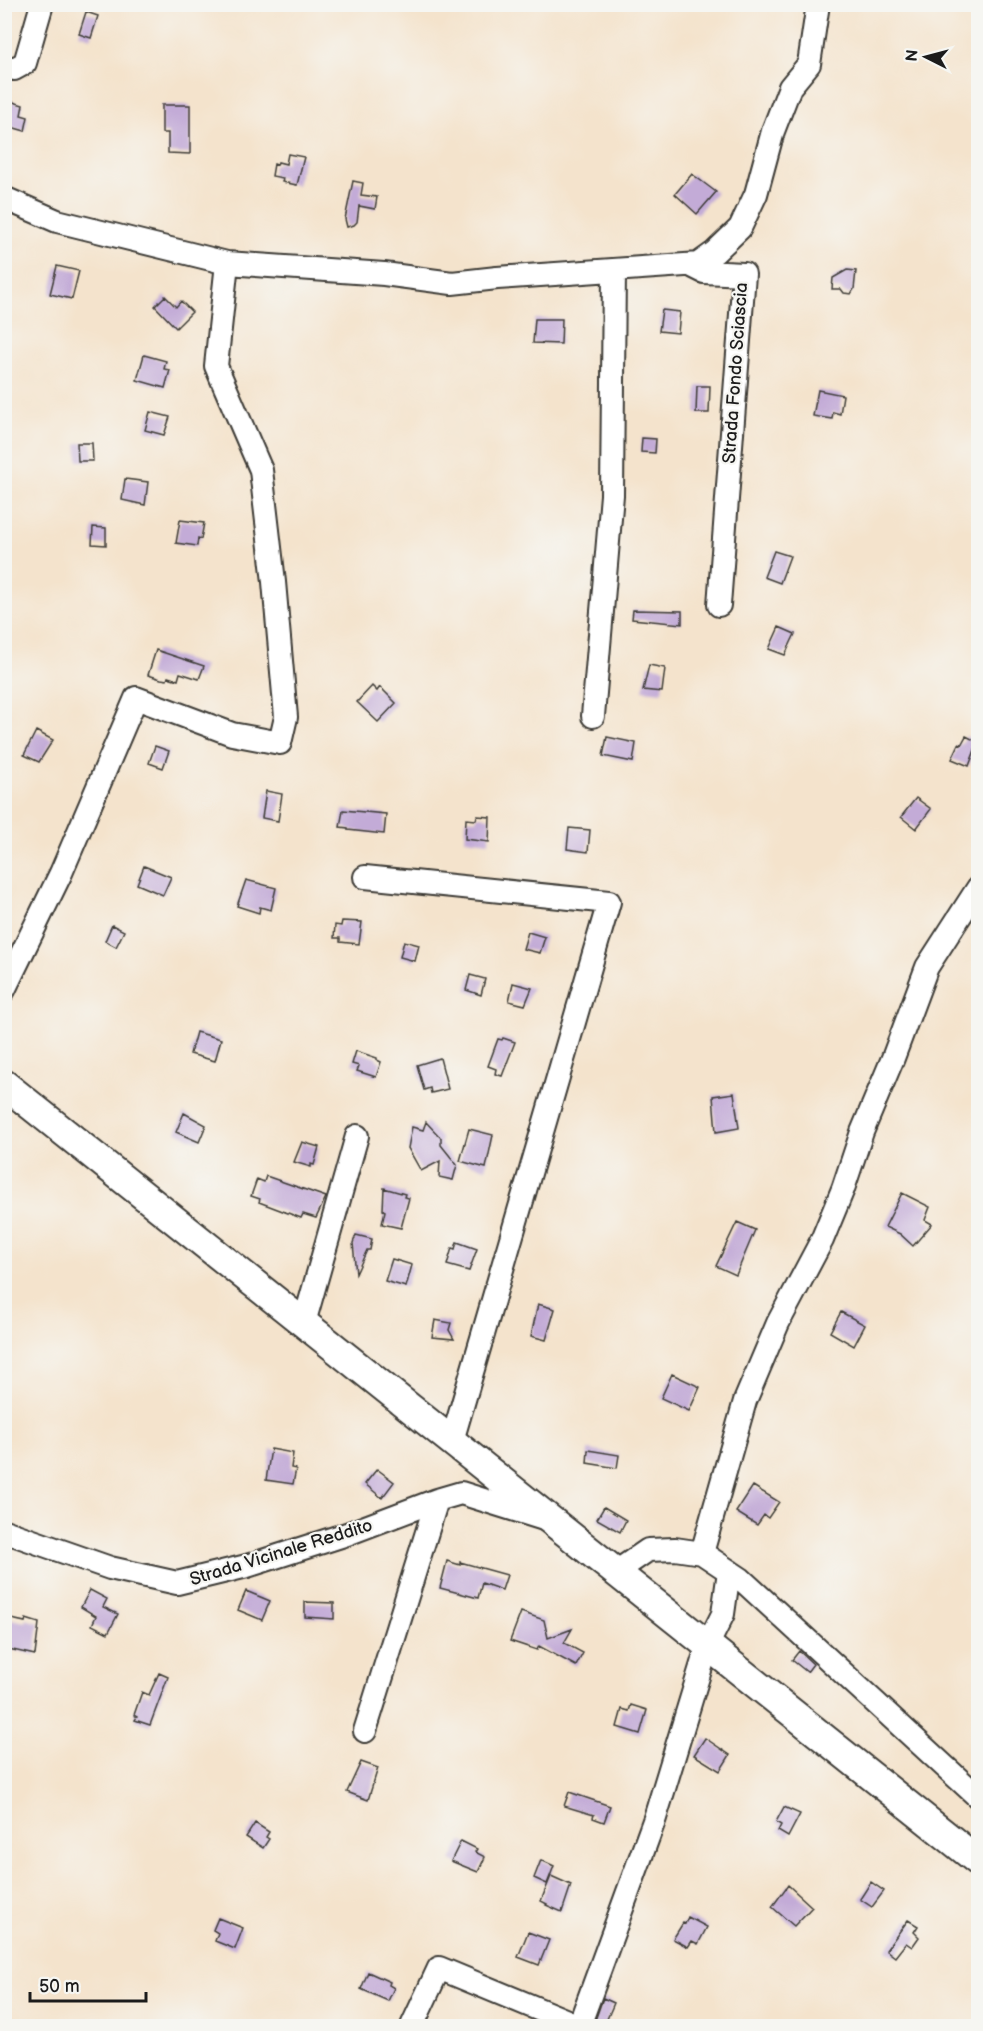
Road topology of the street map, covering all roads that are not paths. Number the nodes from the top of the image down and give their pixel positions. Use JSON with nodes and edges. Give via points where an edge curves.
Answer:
{"nodes":[{"id":1,"x":42,"y":4,"type":"edge"},
{"id":2,"x":818,"y":4,"type":"edge"},
{"id":3,"x":4,"y":66,"type":"edge"},
{"id":4,"x":4,"y":198,"type":"edge"},
{"id":5,"x":227,"y":263,"type":"junction"},
{"id":6,"x":699,"y":264,"type":"junction"},
{"id":7,"x":614,"y":270,"type":"junction"},
{"id":8,"x":719,"y":605,"type":"dead end"},
{"id":9,"x":593,"y":716,"type":"dead end"},
{"id":10,"x":365,"y":877,"type":"dead end"},
{"id":11,"x":978,"y":888,"type":"edge"},
{"id":12,"x":4,"y":990,"type":"edge"},
{"id":13,"x":4,"y":1084,"type":"edge"},
{"id":14,"x":357,"y":1136,"type":"dead end"},
{"id":15,"x":304,"y":1323,"type":"junction"},
{"id":16,"x":452,"y":1441,"type":"junction"},
{"id":17,"x":437,"y":1500,"type":"junction"},
{"id":18,"x":555,"y":1523,"type":"junction"},
{"id":19,"x":4,"y":1531,"type":"edge"},
{"id":20,"x":702,"y":1553,"type":"junction"},
{"id":21,"x":729,"y":1571,"type":"junction"},
{"id":22,"x":616,"y":1572,"type":"junction"},
{"id":23,"x":708,"y":1644,"type":"junction"},
{"id":24,"x":365,"y":1731,"type":"dead end"},
{"id":25,"x":978,"y":1797,"type":"edge"},
{"id":26,"x":978,"y":1861,"type":"edge"},
{"id":27,"x":412,"y":2026,"type":"edge"},
{"id":28,"x":579,"y":2026,"type":"edge"}],
"edges":[{"from":1,"to":3,"type":"street","via":[[25,63],[14,69]]},
{"from":2,"to":6,"type":"street","via":[[809,64],[790,87],[756,194],[740,228]]},
{"from":4,"to":5,"type":"street","via":[[57,221]]},
{"from":5,"to":7,"type":"street","via":[[452,283]]},
{"from":5,"to":12,"type":"street","via":[[216,366],[261,470],[286,717],[280,743],[232,734],[135,698],[61,873]]},
{"from":6,"to":7,"type":"street"},
{"from":6,"to":8,"type":"street","name":"Strada Fondo Sciascia","via":[[694,267],[704,272],[744,274]]},
{"from":7,"to":9,"type":"street","via":[[612,495]]},
{"from":10,"to":16,"type":"street","via":[[609,902]]},
{"from":11,"to":20,"type":"street","via":[[927,967],[822,1240],[778,1323],[745,1401]]},
{"from":13,"to":15,"type":"main road"},
{"from":14,"to":15,"type":"street"},
{"from":15,"to":16,"type":"main road"},
{"from":16,"to":18,"type":"main road"},
{"from":17,"to":18,"type":"street","name":"Strada Vicinale Reddito","via":[[461,1493]]},
{"from":17,"to":19,"type":"street","name":"Strada Vicinale Reddito","via":[[247,1566],[177,1583],[110,1568]]},
{"from":17,"to":24,"type":"street"},
{"from":18,"to":22,"type":"main road"},
{"from":20,"to":21,"type":"street"},
{"from":20,"to":22,"type":"street","via":[[648,1550]]},
{"from":21,"to":23,"type":"street","via":[[723,1614]]},
{"from":21,"to":25,"type":"street"},
{"from":22,"to":23,"type":"main road"},
{"from":23,"to":26,"type":"main road"},
{"from":23,"to":28,"type":"street","via":[[655,1818]]},
{"from":27,"to":28,"type":"street","via":[[438,1968]]}]}
